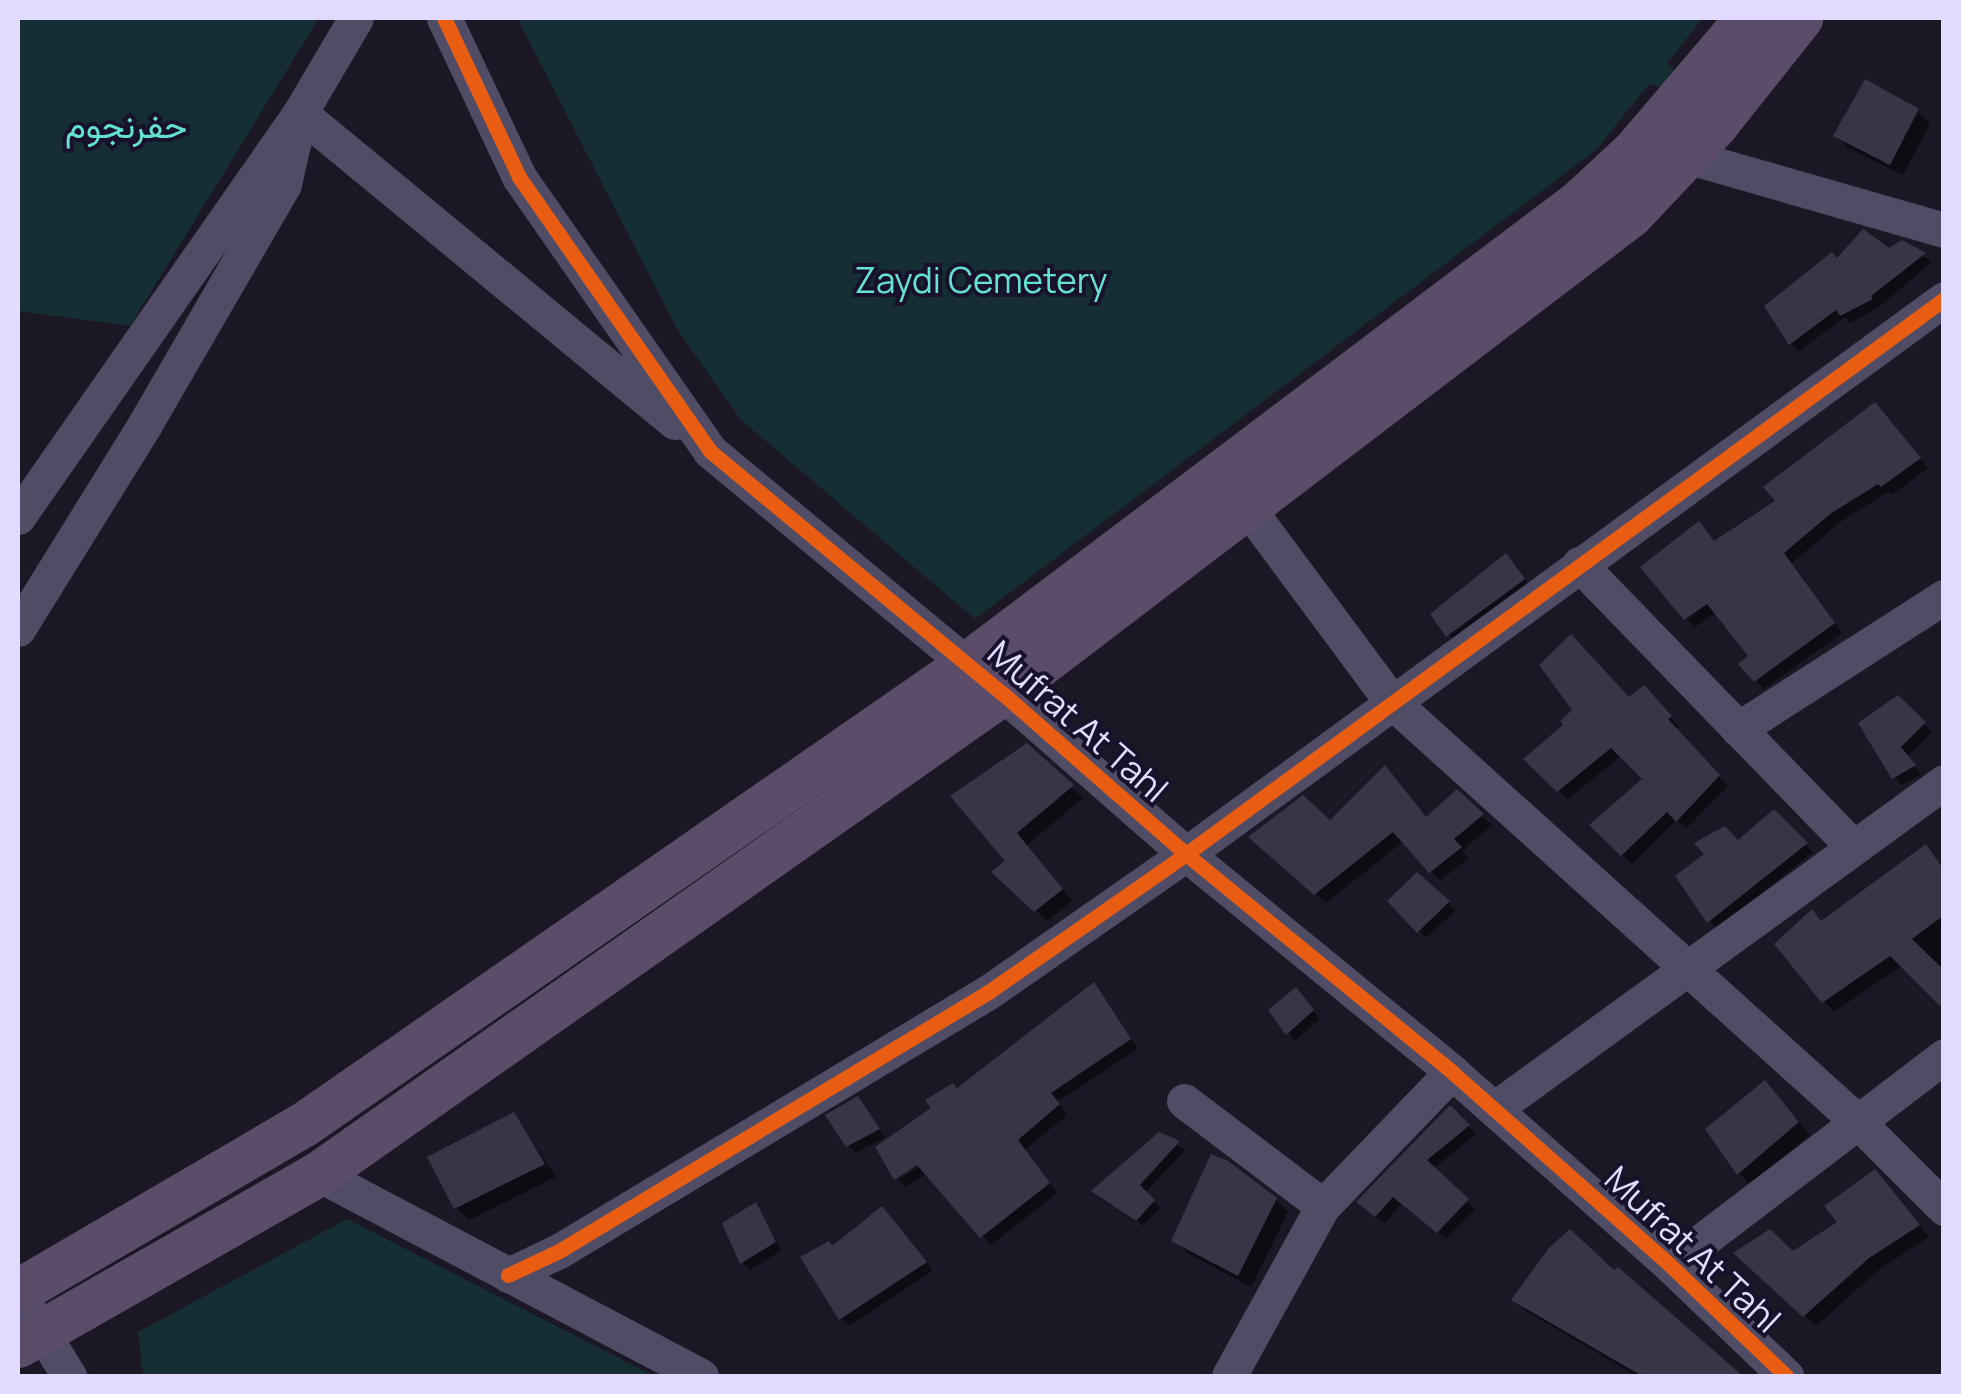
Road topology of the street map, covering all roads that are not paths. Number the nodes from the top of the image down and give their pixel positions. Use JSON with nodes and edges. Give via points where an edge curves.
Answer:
{"nodes":[{"id":1,"x":356,"y":18,"type":"edge"},
{"id":2,"x":444,"y":18,"type":"edge"},
{"id":3,"x":1746,"y":18,"type":"edge"},
{"id":4,"x":1800,"y":18,"type":"edge"},
{"id":5,"x":300,"y":113,"type":"junction"},
{"id":6,"x":1686,"y":156,"type":"junction"},
{"id":7,"x":1944,"y":230,"type":"edge"},
{"id":8,"x":1944,"y":299,"type":"edge"},
{"id":9,"x":710,"y":451,"type":"junction"},
{"id":10,"x":1247,"y":507,"type":"junction"},
{"id":11,"x":18,"y":517,"type":"edge"},
{"id":12,"x":1579,"y":564,"type":"junction"},
{"id":13,"x":1944,"y":597,"type":"edge"},
{"id":14,"x":18,"y":629,"type":"edge"},
{"id":15,"x":967,"y":664,"type":"junction"},
{"id":16,"x":1002,"y":693,"type":"junction"},
{"id":17,"x":1392,"y":701,"type":"junction"},
{"id":18,"x":1738,"y":728,"type":"junction"},
{"id":19,"x":1944,"y":782,"type":"edge"},
{"id":20,"x":1853,"y":848,"type":"junction"},
{"id":21,"x":1186,"y":854,"type":"junction"},
{"id":22,"x":1686,"y":970,"type":"junction"},
{"id":23,"x":1944,"y":1056,"type":"edge"},
{"id":24,"x":1452,"y":1072,"type":"junction"},
{"id":25,"x":1184,"y":1101,"type":"dead end"},
{"id":26,"x":1494,"y":1109,"type":"junction"},
{"id":27,"x":1858,"y":1121,"type":"junction"},
{"id":28,"x":318,"y":1174,"type":"junction"},
{"id":29,"x":1323,"y":1206,"type":"junction"},
{"id":30,"x":1944,"y":1208,"type":"edge"},
{"id":31,"x":1670,"y":1265,"type":"junction"},
{"id":32,"x":508,"y":1275,"type":"junction"},
{"id":33,"x":18,"y":1291,"type":"edge"},
{"id":34,"x":30,"y":1339,"type":"edge"},
{"id":35,"x":69,"y":1376,"type":"edge"},
{"id":36,"x":701,"y":1376,"type":"edge"},
{"id":37,"x":1230,"y":1376,"type":"edge"},
{"id":38,"x":1786,"y":1376,"type":"edge"}],
"edges":[{"from":1,"to":5,"type":"street"},
{"from":2,"to":9,"type":"street","name":"Mufrat At Tahl","via":[[519,177]]},
{"from":3,"to":15,"type":"main road","via":[[1634,152],[1579,202]]},
{"from":4,"to":6,"type":"main road"},
{"from":5,"to":9,"type":"street"},
{"from":5,"to":11,"type":"street"},
{"from":5,"to":14,"type":"street","via":[[284,184]]},
{"from":6,"to":7,"type":"street"},
{"from":6,"to":10,"type":"main road","via":[[1604,237]]},
{"from":8,"to":12,"type":"street"},
{"from":9,"to":15,"type":"street","name":"Mufrat At Tahl"},
{"from":10,"to":16,"type":"main road"},
{"from":10,"to":17,"type":"street"},
{"from":12,"to":17,"type":"street"},
{"from":12,"to":18,"type":"street"},
{"from":13,"to":18,"type":"street"},
{"from":15,"to":16,"type":"street","name":"Mufrat At Tahl"},
{"from":15,"to":33,"type":"main road","via":[[304,1124]]},
{"from":16,"to":21,"type":"street","name":"Mufrat At Tahl"},
{"from":16,"to":28,"type":"main road"},
{"from":17,"to":21,"type":"street"},
{"from":17,"to":22,"type":"street"},
{"from":18,"to":20,"type":"street"},
{"from":19,"to":20,"type":"street"},
{"from":20,"to":22,"type":"street"},
{"from":21,"to":24,"type":"street","name":"Mufrat At Tahl"},
{"from":21,"to":32,"type":"street","via":[[987,994]]},
{"from":22,"to":26,"type":"street"},
{"from":22,"to":27,"type":"street"},
{"from":23,"to":27,"type":"street"},
{"from":24,"to":26,"type":"street","name":"Mufrat At Tahl"},
{"from":24,"to":29,"type":"street"},
{"from":25,"to":29,"type":"street"},
{"from":26,"to":31,"type":"street","name":"Mufrat At Tahl"},
{"from":27,"to":30,"type":"street"},
{"from":27,"to":31,"type":"street"},
{"from":28,"to":32,"type":"street"},
{"from":28,"to":34,"type":"main road"},
{"from":29,"to":37,"type":"street"},
{"from":31,"to":38,"type":"street","name":"Mufrat At Tahl"},
{"from":32,"to":36,"type":"street"},
{"from":33,"to":34,"type":"street"},
{"from":34,"to":35,"type":"street"}]}
